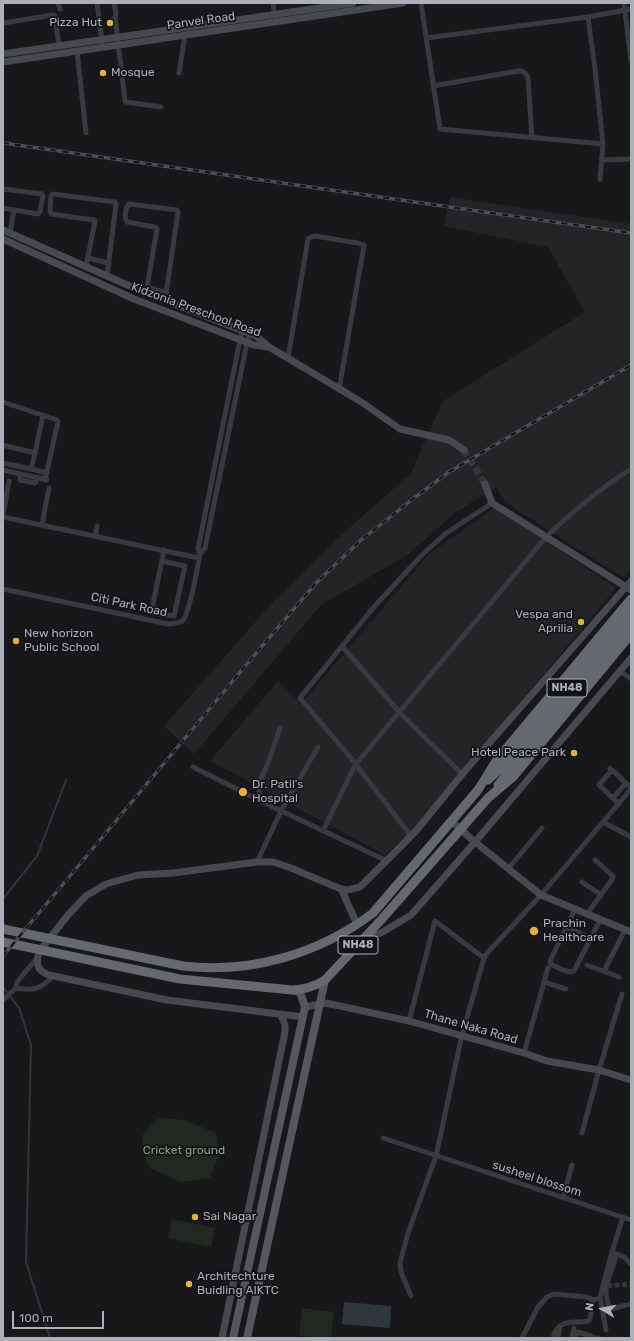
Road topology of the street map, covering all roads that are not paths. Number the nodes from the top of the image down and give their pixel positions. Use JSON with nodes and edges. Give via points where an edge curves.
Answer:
{"nodes":[{"id":1,"x":58,"y":3,"type":"edge"},
{"id":2,"x":97,"y":3,"type":"edge"},
{"id":3,"x":114,"y":3,"type":"edge"},
{"id":4,"x":273,"y":3,"type":"edge"},
{"id":5,"x":353,"y":3,"type":"edge"},
{"id":6,"x":403,"y":3,"type":"edge"},
{"id":7,"x":421,"y":3,"type":"edge"},
{"id":8,"x":624,"y":3,"type":"edge"},
{"id":9,"x":631,"y":9,"type":"edge"},
{"id":10,"x":60,"y":10,"type":"dead end"},
{"id":11,"x":625,"y":10,"type":"junction"},
{"id":12,"x":588,"y":17,"type":"junction"},
{"id":13,"x":275,"y":18,"type":"junction"},
{"id":14,"x":3,"y":23,"type":"edge"},
{"id":15,"x":185,"y":35,"type":"junction"},
{"id":16,"x":426,"y":38,"type":"junction"},
{"id":17,"x":102,"y":39,"type":"junction"},
{"id":18,"x":118,"y":41,"type":"junction"},
{"id":19,"x":59,"y":46,"type":"junction"},
{"id":20,"x":103,"y":47,"type":"junction"},
{"id":21,"x":77,"y":51,"type":"junction"},
{"id":22,"x":3,"y":54,"type":"edge"},
{"id":23,"x":631,"y":61,"type":"edge"},
{"id":24,"x":3,"y":62,"type":"edge"},
{"id":25,"x":179,"y":73,"type":"dead end"},
{"id":26,"x":433,"y":86,"type":"junction"},
{"id":27,"x":161,"y":107,"type":"dead end"},
{"id":28,"x":86,"y":133,"type":"dead end"},
{"id":29,"x":532,"y":138,"type":"junction"},
{"id":30,"x":603,"y":144,"type":"junction"},
{"id":31,"x":631,"y":159,"type":"edge"},
{"id":32,"x":602,"y":160,"type":"junction"},
{"id":33,"x":600,"y":179,"type":"dead end"},
{"id":34,"x":3,"y":189,"type":"edge"},
{"id":35,"x":3,"y":208,"type":"edge"},
{"id":36,"x":14,"y":210,"type":"junction"},
{"id":37,"x":3,"y":230,"type":"edge"},
{"id":38,"x":10,"y":233,"type":"junction"},
{"id":39,"x":3,"y":239,"type":"edge"},
{"id":40,"x":88,"y":258,"type":"junction"},
{"id":41,"x":69,"y":260,"type":"junction"},
{"id":42,"x":109,"y":263,"type":"junction"},
{"id":43,"x":86,"y":267,"type":"junction"},
{"id":44,"x":66,"y":268,"type":"junction"},
{"id":45,"x":107,"y":276,"type":"junction"},
{"id":46,"x":147,"y":290,"type":"junction"},
{"id":47,"x":167,"y":293,"type":"junction"},
{"id":48,"x":165,"y":301,"type":"junction"},
{"id":49,"x":246,"y":332,"type":"junction"},
{"id":50,"x":244,"y":341,"type":"junction"},
{"id":51,"x":269,"y":347,"type":"junction"},
{"id":52,"x":288,"y":358,"type":"junction"},
{"id":53,"x":339,"y":390,"type":"junction"},
{"id":54,"x":3,"y":402,"type":"edge"},
{"id":55,"x":43,"y":415,"type":"junction"},
{"id":56,"x":3,"y":445,"type":"edge"},
{"id":57,"x":464,"y":450,"type":"tunnel mouth"},
{"id":58,"x":35,"y":453,"type":"junction"},
{"id":59,"x":216,"y":459,"type":"junction"},
{"id":60,"x":223,"y":460,"type":"junction"},
{"id":61,"x":3,"y":463,"type":"edge"},
{"id":62,"x":31,"y":469,"type":"junction"},
{"id":63,"x":3,"y":470,"type":"edge"},
{"id":64,"x":630,"y":470,"type":"edge"},
{"id":65,"x":47,"y":472,"type":"junction"},
{"id":66,"x":9,"y":481,"type":"dead end"},
{"id":67,"x":485,"y":484,"type":"tunnel mouth"},
{"id":68,"x":49,"y":488,"type":"dead end"},
{"id":69,"x":492,"y":503,"type":"junction"},
{"id":70,"x":3,"y":516,"type":"edge"},
{"id":71,"x":42,"y":525,"type":"junction"},
{"id":72,"x":97,"y":526,"type":"dead end"},
{"id":73,"x":95,"y":536,"type":"junction"},
{"id":74,"x":546,"y":537,"type":"junction"},
{"id":75,"x":164,"y":550,"type":"junction"},
{"id":76,"x":200,"y":556,"type":"junction"},
{"id":77,"x":162,"y":561,"type":"junction"},
{"id":78,"x":631,"y":581,"type":"edge"},
{"id":79,"x":629,"y":588,"type":"edge"},
{"id":80,"x":3,"y":589,"type":"edge"},
{"id":81,"x":631,"y":599,"type":"edge"},
{"id":82,"x":631,"y":610,"type":"edge"},
{"id":83,"x":152,"y":612,"type":"junction"},
{"id":84,"x":150,"y":620,"type":"junction"},
{"id":85,"x":631,"y":622,"type":"edge"},
{"id":86,"x":631,"y":634,"type":"edge"},
{"id":87,"x":342,"y":646,"type":"junction"},
{"id":88,"x":631,"y":658,"type":"edge"},
{"id":89,"x":620,"y":671,"type":"junction"},
{"id":90,"x":631,"y":679,"type":"edge"},
{"id":91,"x":400,"y":713,"type":"junction"},
{"id":92,"x":280,"y":728,"type":"dead end"},
{"id":93,"x":318,"y":746,"type":"dead end"},
{"id":94,"x":355,"y":765,"type":"junction"},
{"id":95,"x":193,"y":767,"type":"dead end"},
{"id":96,"x":505,"y":769,"type":"junction"},
{"id":97,"x":462,"y":774,"type":"junction"},
{"id":98,"x":626,"y":783,"type":"junction"},
{"id":99,"x":631,"y":788,"type":"edge"},
{"id":100,"x":478,"y":790,"type":"junction"},
{"id":101,"x":488,"y":798,"type":"junction"},
{"id":102,"x":613,"y":798,"type":"junction"},
{"id":103,"x":262,"y":801,"type":"junction"},
{"id":104,"x":619,"y":804,"type":"junction"},
{"id":105,"x":281,"y":811,"type":"junction"},
{"id":106,"x":451,"y":821,"type":"junction"},
{"id":107,"x":603,"y":822,"type":"junction"},
{"id":108,"x":542,"y":828,"type":"dead end"},
{"id":109,"x":460,"y":829,"type":"junction"},
{"id":110,"x":323,"y":831,"type":"junction"},
{"id":111,"x":411,"y":836,"type":"junction"},
{"id":112,"x":631,"y":837,"type":"edge"},
{"id":113,"x":475,"y":842,"type":"junction"},
{"id":114,"x":595,"y":860,"type":"dead end"},
{"id":115,"x":386,"y":861,"type":"junction"},
{"id":116,"x":257,"y":862,"type":"junction"},
{"id":117,"x":508,"y":869,"type":"junction"},
{"id":118,"x":582,"y":882,"type":"dead end"},
{"id":119,"x":341,"y":889,"type":"junction"},
{"id":120,"x":541,"y":895,"type":"junction"},
{"id":121,"x":601,"y":895,"type":"junction"},
{"id":122,"x":575,"y":909,"type":"junction"},
{"id":123,"x":587,"y":914,"type":"junction"},
{"id":124,"x":600,"y":920,"type":"junction"},
{"id":125,"x":357,"y":924,"type":"junction"},
{"id":126,"x":566,"y":927,"type":"junction"},
{"id":127,"x":3,"y":929,"type":"edge"},
{"id":128,"x":371,"y":931,"type":"junction"},
{"id":129,"x":628,"y":931,"type":"edge"},
{"id":130,"x":591,"y":938,"type":"junction"},
{"id":131,"x":3,"y":942,"type":"edge"},
{"id":132,"x":38,"y":958,"type":"junction"},
{"id":133,"x":484,"y":958,"type":"junction"},
{"id":134,"x":587,"y":965,"type":"dead end"},
{"id":135,"x":548,"y":968,"type":"dead end"},
{"id":136,"x":604,"y":971,"type":"junction"},
{"id":137,"x":53,"y":976,"type":"junction"},
{"id":138,"x":619,"y":977,"type":"dead end"},
{"id":139,"x":325,"y":980,"type":"junction"},
{"id":140,"x":544,"y":982,"type":"junction"},
{"id":141,"x":15,"y":989,"type":"junction"},
{"id":142,"x":566,"y":989,"type":"dead end"},
{"id":143,"x":292,"y":990,"type":"junction"},
{"id":144,"x":622,"y":994,"type":"dead end"},
{"id":145,"x":3,"y":1000,"type":"edge"},
{"id":146,"x":320,"y":1003,"type":"junction"},
{"id":147,"x":305,"y":1006,"type":"junction"},
{"id":148,"x":281,"y":1015,"type":"junction"},
{"id":149,"x":302,"y":1017,"type":"junction"},
{"id":150,"x":409,"y":1021,"type":"junction"},
{"id":151,"x":462,"y":1035,"type":"junction"},
{"id":152,"x":524,"y":1053,"type":"junction"},
{"id":153,"x":598,"y":1070,"type":"junction"},
{"id":154,"x":631,"y":1080,"type":"edge"},
{"id":155,"x":582,"y":1133,"type":"dead end"},
{"id":156,"x":383,"y":1138,"type":"dead end"},
{"id":157,"x":436,"y":1156,"type":"junction"},
{"id":158,"x":572,"y":1165,"type":"dead end"},
{"id":159,"x":563,"y":1198,"type":"junction"},
{"id":160,"x":623,"y":1217,"type":"junction"},
{"id":161,"x":631,"y":1220,"type":"edge"},
{"id":162,"x":614,"y":1253,"type":"junction"},
{"id":163,"x":631,"y":1264,"type":"edge"},
{"id":164,"x":411,"y":1296,"type":"dead end"},
{"id":165,"x":600,"y":1298,"type":"junction"},
{"id":166,"x":593,"y":1300,"type":"junction"},
{"id":167,"x":631,"y":1304,"type":"edge"},
{"id":168,"x":609,"y":1309,"type":"junction"},
{"id":169,"x":602,"y":1311,"type":"junction"},
{"id":170,"x":560,"y":1326,"type":"junction"},
{"id":171,"x":574,"y":1328,"type":"dead end"},
{"id":172,"x":606,"y":1330,"type":"dead end"},
{"id":173,"x":222,"y":1338,"type":"edge"},
{"id":174,"x":233,"y":1338,"type":"edge"},
{"id":175,"x":247,"y":1338,"type":"edge"},
{"id":176,"x":522,"y":1338,"type":"edge"},
{"id":177,"x":554,"y":1338,"type":"edge"},
{"id":178,"x":558,"y":1338,"type":"edge"},
{"id":179,"x":573,"y":1338,"type":"edge"},
{"id":180,"x":590,"y":1338,"type":"edge"},
{"id":181,"x":594,"y":1338,"type":"edge"},
{"id":182,"x":600,"y":1338,"type":"edge"}],
"edges":[{"from":1,"to":10,"type":"street"},
{"from":2,"to":17,"type":"street"},
{"from":3,"to":18,"type":"street"},
{"from":4,"to":13,"type":"street"},
{"from":5,"to":13,"type":"street","name":"Panvel Road"},
{"from":6,"to":13,"type":"street","name":"Panvel Road"},
{"from":7,"to":16,"type":"street"},
{"from":8,"to":11,"type":"street"},
{"from":9,"to":11,"type":"street"},
{"from":11,"to":12,"type":"street"},
{"from":11,"to":23,"type":"street"},
{"from":12,"to":16,"type":"street"},
{"from":12,"to":30,"type":"street"},
{"from":13,"to":15,"type":"street","name":"Panvel Road"},
{"from":13,"to":18,"type":"street","name":"Panvel Road"},
{"from":14,"to":19,"type":"street","via":[[55,16]]},
{"from":15,"to":18,"type":"street","name":"Panvel Road"},
{"from":15,"to":25,"type":"street"},
{"from":16,"to":26,"type":"street"},
{"from":17,"to":18,"type":"street","name":"Panvel Road"},
{"from":17,"to":19,"type":"street","name":"Panvel Road"},
{"from":17,"to":20,"type":"street"},
{"from":18,"to":20,"type":"street","name":"Panvel Road"},
{"from":18,"to":27,"type":"street","via":[[125,101]]},
{"from":19,"to":22,"type":"street","name":"Panvel Road"},
{"from":20,"to":21,"type":"street","name":"Panvel Road"},
{"from":21,"to":24,"type":"street","name":"Panvel Road"},
{"from":21,"to":28,"type":"street"},
{"from":26,"to":29,"type":"street","via":[[440,129]]},
{"from":26,"to":29,"type":"street","via":[[523,71],[528,78]]},
{"from":29,"to":30,"type":"street"},
{"from":30,"to":32,"type":"street"},
{"from":31,"to":32,"type":"street"},
{"from":32,"to":33,"type":"street"},
{"from":34,"to":36,"type":"street","via":[[42,194],[38,214]]},
{"from":35,"to":36,"type":"street"},
{"from":36,"to":38,"type":"street"},
{"from":37,"to":38,"type":"street","name":"Kidzonia Preschool Road"},
{"from":38,"to":41,"type":"street","name":"Kidzonia Preschool Road"},
{"from":39,"to":44,"type":"street","name":"Kidzonia Preschool Road"},
{"from":40,"to":42,"type":"street"},
{"from":40,"to":42,"type":"street","via":[[95,221],[51,214],[53,194],[115,202]]},
{"from":40,"to":43,"type":"street"},
{"from":41,"to":43,"type":"street","name":"Kidzonia Preschool Road"},
{"from":41,"to":44,"type":"street"},
{"from":42,"to":45,"type":"street"},
{"from":43,"to":45,"type":"street","name":"Kidzonia Preschool Road"},
{"from":44,"to":50,"type":"street","name":"Kidzonia Preschool Road","via":[[134,299]]},
{"from":45,"to":46,"type":"street","name":"Kidzonia Preschool Road"},
{"from":46,"to":47,"type":"street"},
{"from":46,"to":47,"type":"street","via":[[157,229],[127,222],[125,219],[129,204],[178,212]]},
{"from":46,"to":48,"type":"street","name":"Kidzonia Preschool Road"},
{"from":47,"to":48,"type":"street"},
{"from":48,"to":49,"type":"street","name":"Kidzonia Preschool Road"},
{"from":49,"to":50,"type":"street"},
{"from":49,"to":51,"type":"street","name":"Kidzonia Preschool Road","via":[[256,336]]},
{"from":50,"to":51,"type":"street","name":"Kidzonia Preschool Road"},
{"from":50,"to":59,"type":"street"},
{"from":50,"to":60,"type":"street"},
{"from":51,"to":52,"type":"street"},
{"from":52,"to":53,"type":"street"},
{"from":52,"to":53,"type":"street","via":[[308,239],[315,236],[364,246]]},
{"from":53,"to":57,"type":"street","via":[[400,429],[449,440]]},
{"from":54,"to":55,"type":"street"},
{"from":55,"to":58,"type":"street"},
{"from":55,"to":65,"type":"street","via":[[58,422]]},
{"from":56,"to":58,"type":"street"},
{"from":58,"to":62,"type":"street"},
{"from":59,"to":60,"type":"street"},
{"from":59,"to":76,"type":"street","via":[[198,548]]},
{"from":60,"to":76,"type":"street","via":[[205,548]]},
{"from":61,"to":62,"type":"street"},
{"from":62,"to":65,"type":"street"},
{"from":63,"to":65,"type":"street","via":[[47,480]]},
{"from":64,"to":74,"type":"street","via":[[611,481],[575,509]]},
{"from":66,"to":70,"type":"street"},
{"from":67,"to":69,"type":"street"},
{"from":68,"to":71,"type":"street"},
{"from":69,"to":74,"type":"street"},
{"from":69,"to":87,"type":"street","via":[[445,534],[422,555]]},
{"from":70,"to":71,"type":"street"},
{"from":71,"to":73,"type":"street"},
{"from":72,"to":73,"type":"street"},
{"from":73,"to":75,"type":"street"},
{"from":74,"to":79,"type":"street"},
{"from":74,"to":91,"type":"street"},
{"from":75,"to":76,"type":"street"},
{"from":75,"to":77,"type":"street"},
{"from":76,"to":84,"type":"street","name":"Citi Park Road","via":[[184,620],[168,624]]},
{"from":77,"to":83,"type":"street"},
{"from":77,"to":83,"type":"street","via":[[185,566],[174,616]]},
{"from":78,"to":79,"type":"street"},
{"from":79,"to":97,"type":"street"},
{"from":80,"to":84,"type":"street","name":"Citi Park Road"},
{"from":81,"to":100,"type":"highway","via":[[496,761]]},
{"from":82,"to":96,"type":"highway","number":"NH48"},
{"from":83,"to":84,"type":"street"},
{"from":85,"to":96,"type":"highway","number":"NH48"},
{"from":86,"to":101,"type":"highway","via":[[514,776]]},
{"from":87,"to":91,"type":"street"},
{"from":87,"to":94,"type":"street","via":[[300,698]]},
{"from":88,"to":89,"type":"street"},
{"from":89,"to":90,"type":"street"},
{"from":89,"to":113,"type":"street"},
{"from":91,"to":94,"type":"street"},
{"from":91,"to":97,"type":"street"},
{"from":92,"to":103,"type":"street","via":[[259,783],[258,791]]},
{"from":93,"to":105,"type":"street"},
{"from":94,"to":110,"type":"street"},
{"from":94,"to":111,"type":"street"},
{"from":95,"to":103,"type":"street"},
{"from":96,"to":100,"type":"highway","number":"NH48"},
{"from":96,"to":101,"type":"highway","number":"NH48"},
{"from":97,"to":111,"type":"street"},
{"from":98,"to":99,"type":"street"},
{"from":98,"to":102,"type":"street"},
{"from":98,"to":102,"type":"street","via":[[611,769],[599,785]]},
{"from":99,"to":104,"type":"street"},
{"from":100,"to":106,"type":"highway","number":"NH48"},
{"from":101,"to":109,"type":"highway","number":"NH48"},
{"from":102,"to":104,"type":"street"},
{"from":103,"to":105,"type":"street"},
{"from":104,"to":107,"type":"street"},
{"from":105,"to":110,"type":"street"},
{"from":105,"to":116,"type":"street"},
{"from":106,"to":109,"type":"street"},
{"from":106,"to":125,"type":"highway","number":"NH48","via":[[373,913]]},
{"from":107,"to":112,"type":"street"},
{"from":107,"to":120,"type":"street"},
{"from":108,"to":117,"type":"street"},
{"from":109,"to":113,"type":"street"},
{"from":109,"to":128,"type":"highway","number":"NH48"},
{"from":110,"to":115,"type":"street"},
{"from":111,"to":115,"type":"street"},
{"from":113,"to":117,"type":"street"},
{"from":113,"to":128,"type":"street","via":[[411,915],[381,933],[375,935]]},
{"from":114,"to":121,"type":"street","via":[[613,876]]},
{"from":115,"to":119,"type":"street","via":[[360,887]]},
{"from":116,"to":119,"type":"street","via":[[273,862]]},
{"from":116,"to":132,"type":"street","via":[[138,875],[106,884],[86,896],[68,915],[39,952]]},
{"from":117,"to":120,"type":"street"},
{"from":118,"to":121,"type":"street"},
{"from":119,"to":125,"type":"street"},
{"from":120,"to":122,"type":"street"},
{"from":120,"to":133,"type":"street"},
{"from":121,"to":123,"type":"street"},
{"from":122,"to":123,"type":"street"},
{"from":122,"to":126,"type":"street"},
{"from":123,"to":124,"type":"street"},
{"from":124,"to":129,"type":"street"},
{"from":124,"to":130,"type":"street"},
{"from":125,"to":127,"type":"highway","number":"NH48","via":[[331,939],[284,957],[213,969],[183,966]]},
{"from":126,"to":130,"type":"street"},
{"from":126,"to":130,"type":"street","via":[[552,956],[551,964],[572,972]]},
{"from":128,"to":139,"type":"highway","number":"NH48"},
{"from":129,"to":136,"type":"street"},
{"from":131,"to":143,"type":"highway","number":"NH48","via":[[180,979]]},
{"from":132,"to":137,"type":"street","via":[[41,972]]},
{"from":132,"to":141,"type":"street","via":[[17,982]]},
{"from":133,"to":150,"type":"street","via":[[435,921]]},
{"from":133,"to":151,"type":"street"},
{"from":134,"to":136,"type":"street"},
{"from":135,"to":140,"type":"street"},
{"from":136,"to":138,"type":"street"},
{"from":137,"to":141,"type":"street","via":[[43,987]]},
{"from":137,"to":148,"type":"street","via":[[167,1000]]},
{"from":139,"to":143,"type":"highway","number":"NH48","via":[[310,988]]},
{"from":139,"to":146,"type":"main road"},
{"from":140,"to":142,"type":"street"},
{"from":140,"to":152,"type":"street"},
{"from":141,"to":145,"type":"street"},
{"from":143,"to":147,"type":"main road","via":[[300,992]]},
{"from":144,"to":153,"type":"street"},
{"from":146,"to":147,"type":"street","name":"Thane Naka Road"},
{"from":146,"to":150,"type":"street","name":"Thane Naka Road"},
{"from":146,"to":175,"type":"main road"},
{"from":147,"to":149,"type":"main road"},
{"from":148,"to":149,"type":"street"},
{"from":148,"to":173,"type":"street","via":[[286,1032]]},
{"from":149,"to":174,"type":"main road"},
{"from":150,"to":151,"type":"street","name":"Thane Naka Road"},
{"from":151,"to":152,"type":"street","name":"Thane Naka Road"},
{"from":151,"to":157,"type":"street"},
{"from":152,"to":153,"type":"street","name":"Thane Naka Road","via":[[546,1061]]},
{"from":153,"to":154,"type":"street","name":"Thane Naka Road"},
{"from":153,"to":155,"type":"street"},
{"from":156,"to":157,"type":"street","name":"susheel blossom"},
{"from":157,"to":159,"type":"street","name":"susheel blossom"},
{"from":157,"to":164,"type":"street","via":[[400,1263]]},
{"from":158,"to":159,"type":"street"},
{"from":159,"to":160,"type":"street","name":"susheel blossom"},
{"from":160,"to":161,"type":"street","name":"susheel blossom"},
{"from":160,"to":162,"type":"street"},
{"from":162,"to":163,"type":"street","via":[[624,1257]]},
{"from":162,"to":165,"type":"street"},
{"from":162,"to":168,"type":"street","via":[[606,1294]]},
{"from":165,"to":166,"type":"street"},
{"from":165,"to":169,"type":"street"},
{"from":166,"to":170,"type":"street","via":[[588,1321],[564,1323]]},
{"from":166,"to":176,"type":"street","via":[[587,1296],[554,1294],[547,1297],[538,1307]]},
{"from":167,"to":168,"type":"street"},
{"from":168,"to":169,"type":"street"},
{"from":169,"to":172,"type":"street"},
{"from":170,"to":177,"type":"street","via":[[555,1331]]},
{"from":170,"to":178,"type":"street"},
{"from":171,"to":179,"type":"street"},
{"from":179,"to":180,"type":"street","via":[[578,1332],[589,1334]]},
{"from":181,"to":182,"type":"street"}]}
